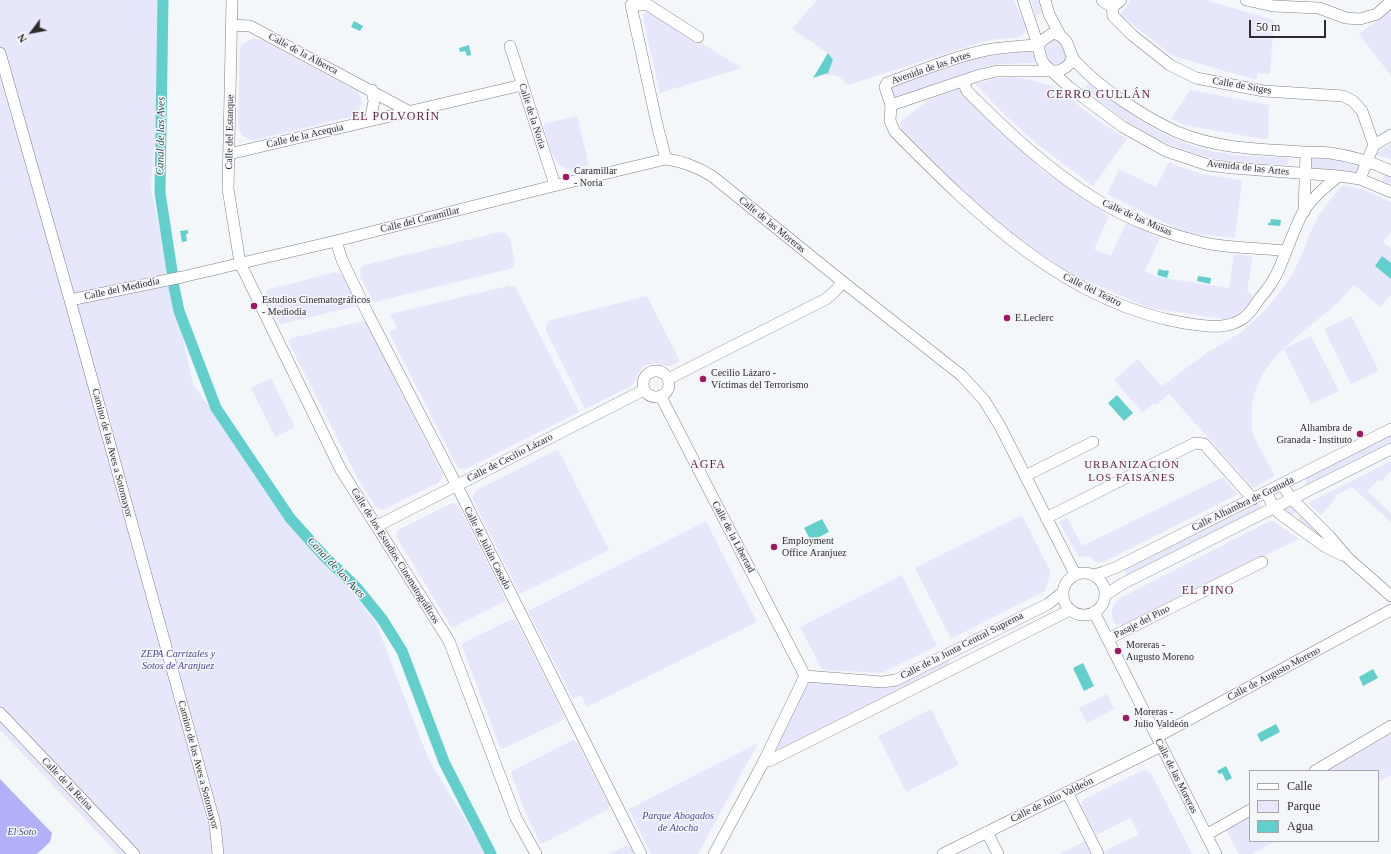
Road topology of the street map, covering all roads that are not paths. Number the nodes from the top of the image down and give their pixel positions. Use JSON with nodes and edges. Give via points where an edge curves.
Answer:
{"nodes":[{"id":1,"x":232,"y":0,"type":"edge"},
{"id":2,"x":1023,"y":0,"type":"edge"},
{"id":3,"x":1045,"y":0,"type":"edge"},
{"id":4,"x":1246,"y":0,"type":"edge"},
{"id":5,"x":1391,"y":0,"type":"edge"},
{"id":6,"x":1111,"y":2,"type":"edge"},
{"id":7,"x":232,"y":25,"type":"junction"},
{"id":8,"x":1060,"y":35,"type":"junction"},
{"id":9,"x":698,"y":37,"type":"dead end"},
{"id":10,"x":1038,"y":45,"type":"junction"},
{"id":11,"x":510,"y":46,"type":"dead end"},
{"id":12,"x":0,"y":53,"type":"edge"},
{"id":13,"x":1072,"y":58,"type":"junction"},
{"id":14,"x":1051,"y":70,"type":"junction"},
{"id":15,"x":963,"y":81,"type":"junction"},
{"id":16,"x":522,"y":85,"type":"junction"},
{"id":17,"x":372,"y":90,"type":"junction"},
{"id":18,"x":891,"y":105,"type":"junction"},
{"id":19,"x":410,"y":112,"type":"junction"},
{"id":20,"x":370,"y":121,"type":"junction"},
{"id":21,"x":1391,"y":135,"type":"edge"},
{"id":22,"x":1374,"y":145,"type":"junction"},
{"id":23,"x":1306,"y":152,"type":"junction"},
{"id":24,"x":229,"y":154,"type":"junction"},
{"id":25,"x":666,"y":159,"type":"junction"},
{"id":26,"x":1367,"y":161,"type":"junction"},
{"id":27,"x":1391,"y":171,"type":"edge"},
{"id":28,"x":1305,"y":174,"type":"junction"},
{"id":29,"x":1339,"y":176,"type":"junction"},
{"id":30,"x":1360,"y":179,"type":"junction"},
{"id":31,"x":555,"y":185,"type":"junction"},
{"id":32,"x":1391,"y":192,"type":"edge"},
{"id":33,"x":1304,"y":212,"type":"junction"},
{"id":34,"x":336,"y":241,"type":"junction"},
{"id":35,"x":1285,"y":251,"type":"junction"},
{"id":36,"x":240,"y":264,"type":"junction"},
{"id":37,"x":173,"y":279,"type":"joint"},
{"id":38,"x":843,"y":282,"type":"junction"},
{"id":39,"x":70,"y":300,"type":"junction"},
{"id":40,"x":668,"y":379,"type":"junction"},
{"id":41,"x":644,"y":390,"type":"junction"},
{"id":42,"x":661,"y":397,"type":"junction"},
{"id":43,"x":1391,"y":429,"type":"edge"},
{"id":44,"x":1093,"y":442,"type":"dead end"},
{"id":45,"x":1391,"y":449,"type":"edge"},
{"id":46,"x":1025,"y":476,"type":"junction"},
{"id":47,"x":1282,"y":484,"type":"junction"},
{"id":48,"x":456,"y":486,"type":"junction"},
{"id":49,"x":1266,"y":492,"type":"junction"},
{"id":50,"x":1253,"y":499,"type":"junction"},
{"id":51,"x":1292,"y":499,"type":"junction"},
{"id":52,"x":1275,"y":508,"type":"junction"},
{"id":53,"x":1046,"y":518,"type":"junction"},
{"id":54,"x":377,"y":526,"type":"junction"},
{"id":55,"x":1348,"y":558,"type":"junction"},
{"id":56,"x":1262,"y":562,"type":"dead end"},
{"id":57,"x":1075,"y":574,"type":"junction"},
{"id":58,"x":1094,"y":575,"type":"junction"},
{"id":59,"x":1062,"y":593,"type":"junction"},
{"id":60,"x":1105,"y":595,"type":"junction"},
{"id":61,"x":1391,"y":596,"type":"edge"},
{"id":62,"x":1070,"y":610,"type":"junction"},
{"id":63,"x":1391,"y":610,"type":"edge"},
{"id":64,"x":1094,"y":612,"type":"junction"},
{"id":65,"x":1108,"y":640,"type":"junction"},
{"id":66,"x":805,"y":676,"type":"junction"},
{"id":67,"x":0,"y":713,"type":"edge"},
{"id":68,"x":1391,"y":726,"type":"edge"},
{"id":69,"x":1159,"y":742,"type":"junction"},
{"id":70,"x":765,"y":759,"type":"junction"},
{"id":71,"x":1317,"y":770,"type":"edge"},
{"id":72,"x":1067,"y":792,"type":"junction"},
{"id":73,"x":1249,"y":811,"type":"edge"},
{"id":74,"x":987,"y":832,"type":"junction"},
{"id":75,"x":1206,"y":835,"type":"junction"},
{"id":76,"x":134,"y":854,"type":"edge"},
{"id":77,"x":218,"y":854,"type":"edge"},
{"id":78,"x":536,"y":854,"type":"edge"},
{"id":79,"x":641,"y":854,"type":"edge"},
{"id":80,"x":714,"y":854,"type":"edge"},
{"id":81,"x":943,"y":854,"type":"edge"},
{"id":82,"x":998,"y":854,"type":"edge"},
{"id":83,"x":1098,"y":854,"type":"edge"},
{"id":84,"x":1216,"y":854,"type":"edge"}],
"edges":[{"from":1,"to":7,"type":"street","name":"Calle del Estanque"},
{"from":2,"to":10,"type":"street"},
{"from":3,"to":8,"type":"street","name":"Avenida de las Artes"},
{"from":4,"to":5,"type":"street","via":[[1273,6],[1320,8],[1346,18],[1360,19],[1376,14]]},
{"from":6,"to":22,"type":"street","name":"Calle de Sitges","via":[[1113,16],[1132,35],[1170,65],[1196,78],[1264,91],[1343,96],[1353,101],[1362,111]]},
{"from":7,"to":17,"type":"street","name":"Calle de la Alberca","via":[[250,26]]},
{"from":7,"to":24,"type":"street","name":"Calle del Estanque"},
{"from":8,"to":10,"type":"street","via":[[1053,33]]},
{"from":8,"to":13,"type":"street","name":"Avenida de las Artes","via":[[1069,45]]},
{"from":9,"to":25,"type":"street","via":[[648,5],[631,5]]},
{"from":10,"to":14,"type":"street","via":[[1041,59]]},
{"from":10,"to":18,"type":"street","name":"Avenida de las Artes","via":[[986,50],[887,83],[885,87]]},
{"from":11,"to":16,"type":"street","name":"Calle de la Noria"},
{"from":12,"to":39,"type":"street","name":"Camino de las Aves a Sotomayor"},
{"from":13,"to":14,"type":"street","via":[[1065,69]]},
{"from":13,"to":23,"type":"street","name":"Avenida de las Artes","via":[[1091,76],[1138,110],[1188,136],[1234,147]]},
{"from":14,"to":15,"type":"street","via":[[997,71]]},
{"from":14,"to":28,"type":"street","name":"Avenida de las Artes","via":[[1123,128],[1166,152],[1208,165]]},
{"from":15,"to":18,"type":"street"},
{"from":15,"to":35,"type":"street","name":"Calle de las Musas","via":[[967,91],[1024,146],[1097,200],[1172,234],[1202,242]]},
{"from":16,"to":19,"type":"street","name":"Calle de la Acequia"},
{"from":16,"to":31,"type":"street","name":"Calle de la Noria"},
{"from":17,"to":19,"type":"street","name":"Calle de la Alberca"},
{"from":17,"to":20,"type":"street","via":[[374,101]]},
{"from":18,"to":35,"type":"street","name":"Calle del Teatro","via":[[890,121],[895,132],[990,224],[1068,280],[1147,315],[1204,326],[1220,327],[1234,324],[1246,316],[1267,289],[1278,271]]},
{"from":19,"to":20,"type":"street","name":"Calle de la Acequia"},
{"from":20,"to":24,"type":"street","name":"Calle de la Acequia"},
{"from":21,"to":22,"type":"street"},
{"from":22,"to":26,"type":"street"},
{"from":23,"to":26,"type":"street","name":"Avenida de las Artes","via":[[1329,153]]},
{"from":23,"to":28,"type":"street"},
{"from":24,"to":36,"type":"street","name":"Calle del Estanque","via":[[228,189]]},
{"from":25,"to":31,"type":"street","name":"Calle del Caramillar"},
{"from":25,"to":38,"type":"street","name":"Calle de las Moreras","via":[[690,164],[712,176]]},
{"from":26,"to":27,"type":"street","name":"Avenida de las Artes"},
{"from":26,"to":30,"type":"street"},
{"from":28,"to":29,"type":"street","name":"Avenida de las Artes"},
{"from":28,"to":33,"type":"street","name":"Calle del Teatro"},
{"from":29,"to":30,"type":"street","name":"Avenida de las Artes"},
{"from":29,"to":33,"type":"street","name":"Calle del Teatro","via":[[1326,186]]},
{"from":30,"to":32,"type":"street","name":"Avenida de las Artes"},
{"from":31,"to":34,"type":"street","name":"Calle del Caramillar"},
{"from":33,"to":35,"type":"street","name":"Calle del Teatro"},
{"from":34,"to":36,"type":"street","name":"Calle del Caramillar"},
{"from":34,"to":48,"type":"street","name":"Calle de Julián Casado","via":[[342,260],[367,312]]},
{"from":36,"to":37,"type":"street","name":"Calle del Caramillar"},
{"from":36,"to":54,"type":"street","name":"Calle de los Estudios Cinematográficos","via":[[341,470]]},
{"from":37,"to":39,"type":"street","name":"Calle del Mediodía"},
{"from":38,"to":40,"type":"street","via":[[826,299]]},
{"from":38,"to":46,"type":"street","name":"Calle de las Moreras","via":[[972,386],[1000,426]]},
{"from":39,"to":77,"type":"street","name":"Camino de las Aves a Sotomayor","via":[[215,824]]},
{"from":40,"to":41,"type":"street","via":[[660,372],[650,372],[644,380]]},
{"from":40,"to":42,"type":"street","via":[[668,389]]},
{"from":41,"to":42,"type":"street","via":[[651,397]]},
{"from":41,"to":48,"type":"street","name":"Calle de Cecilio Lázaro"},
{"from":42,"to":66,"type":"street","name":"Calle de la Libertad"},
{"from":43,"to":47,"type":"street","name":"Calle Alhambra de Granada"},
{"from":44,"to":46,"type":"street"},
{"from":45,"to":51,"type":"street","name":"Calle Alhambra de Granada"},
{"from":46,"to":53,"type":"street","name":"Calle de las Moreras"},
{"from":47,"to":49,"type":"street","name":"Calle Alhambra de Granada"},
{"from":47,"to":51,"type":"street"},
{"from":48,"to":54,"type":"street","name":"Calle de Cecilio Lázaro"},
{"from":48,"to":79,"type":"street","name":"Calle de Julián Casado"},
{"from":49,"to":50,"type":"street","name":"Calle Alhambra de Granada"},
{"from":49,"to":52,"type":"street"},
{"from":50,"to":53,"type":"street","via":[[1204,444],[1195,443]]},
{"from":50,"to":58,"type":"street","name":"Calle Alhambra de Granada","via":[[1117,567]]},
{"from":51,"to":52,"type":"street","name":"Calle Alhambra de Granada"},
{"from":51,"to":55,"type":"street"},
{"from":52,"to":55,"type":"street","via":[[1324,546]]},
{"from":52,"to":60,"type":"street","name":"Calle Alhambra de Granada"},
{"from":53,"to":57,"type":"street","name":"Calle de las Moreras"},
{"from":54,"to":78,"type":"street","name":"Calle de los Estudios Cinematográficos","via":[[449,641],[516,818]]},
{"from":55,"to":61,"type":"street"},
{"from":56,"to":65,"type":"street","name":"Pasaje del Pino"},
{"from":57,"to":58,"type":"street","via":[[1084,572]]},
{"from":57,"to":59,"type":"street","via":[[1066,582]]},
{"from":58,"to":60,"type":"street","via":[[1102,583]]},
{"from":59,"to":62,"type":"street","via":[[1064,602]]},
{"from":59,"to":66,"type":"street","name":"Calle de la Junta Central Suprema","via":[[1048,604],[896,680],[882,682]]},
{"from":60,"to":64,"type":"street","via":[[1103,602]]},
{"from":62,"to":64,"type":"street","via":[[1081,615]]},
{"from":62,"to":70,"type":"street","name":"Calle de la Junta Central Suprema","via":[[769,761]]},
{"from":63,"to":69,"type":"street","name":"Calle de Augusto Moreno"},
{"from":64,"to":65,"type":"street","name":"Calle de las Moreras"},
{"from":65,"to":69,"type":"street","name":"Calle de las Moreras"},
{"from":66,"to":70,"type":"street"},
{"from":67,"to":76,"type":"street","name":"Calle de la Reina"},
{"from":68,"to":71,"type":"street"},
{"from":69,"to":72,"type":"street","name":"Calle de Julio Valdeón"},
{"from":69,"to":75,"type":"street","name":"Calle de las Moreras"},
{"from":70,"to":80,"type":"street"},
{"from":72,"to":74,"type":"street","name":"Calle de Julio Valdeón"},
{"from":72,"to":83,"type":"street"},
{"from":73,"to":75,"type":"street"},
{"from":74,"to":81,"type":"street","name":"Calle de Julio Valdeón"},
{"from":74,"to":82,"type":"street"},
{"from":75,"to":84,"type":"street","name":"Calle de las Moreras"}]}
